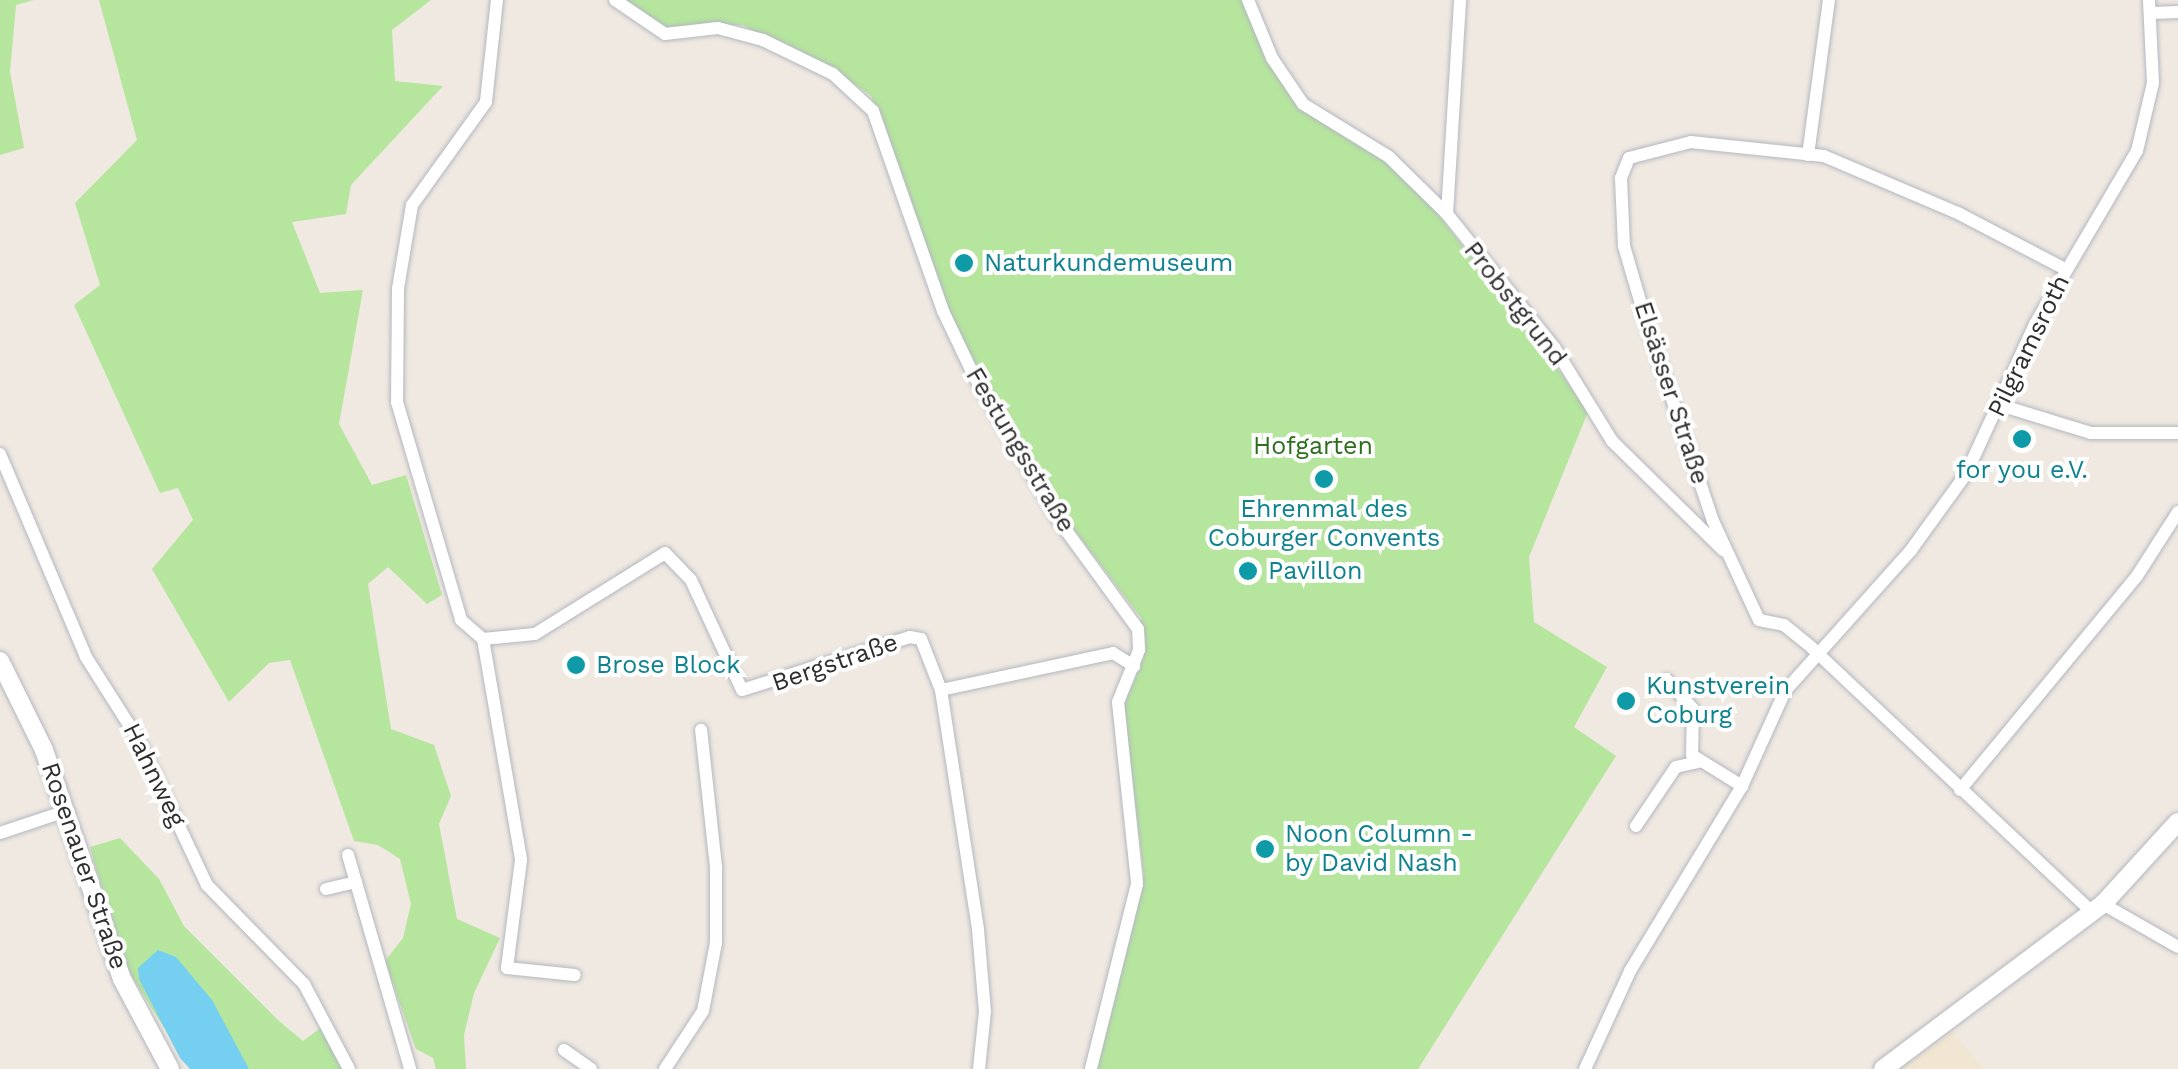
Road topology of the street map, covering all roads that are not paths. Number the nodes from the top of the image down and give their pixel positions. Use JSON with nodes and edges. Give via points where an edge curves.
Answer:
{"nodes":[{"id":1,"x":498,"y":0,"type":"edge"},
{"id":2,"x":615,"y":0,"type":"edge"},
{"id":3,"x":1248,"y":0,"type":"edge"},
{"id":4,"x":1460,"y":0,"type":"edge"},
{"id":5,"x":1829,"y":0,"type":"edge"},
{"id":6,"x":2150,"y":7,"type":"edge"},
{"id":7,"x":2178,"y":12,"type":"edge"},
{"id":8,"x":1808,"y":155,"type":"junction"},
{"id":9,"x":1447,"y":214,"type":"junction"},
{"id":10,"x":2065,"y":269,"type":"junction"},
{"id":11,"x":2000,"y":406,"type":"junction"},
{"id":12,"x":2178,"y":434,"type":"edge"},
{"id":13,"x":0,"y":454,"type":"edge"},
{"id":14,"x":2178,"y":512,"type":"edge"},
{"id":15,"x":1725,"y":551,"type":"junction"},
{"id":16,"x":483,"y":638,"type":"junction"},
{"id":17,"x":1818,"y":654,"type":"junction"},
{"id":18,"x":0,"y":662,"type":"edge"},
{"id":19,"x":1134,"y":666,"type":"junction"},
{"id":20,"x":1667,"y":680,"type":"dead end"},
{"id":21,"x":941,"y":690,"type":"junction"},
{"id":22,"x":701,"y":730,"type":"dead end"},
{"id":23,"x":1698,"y":762,"type":"junction"},
{"id":24,"x":1742,"y":786,"type":"junction"},
{"id":25,"x":1960,"y":790,"type":"junction"},
{"id":26,"x":66,"y":811,"type":"junction"},
{"id":27,"x":2178,"y":822,"type":"edge"},
{"id":28,"x":1636,"y":826,"type":"dead end"},
{"id":29,"x":0,"y":833,"type":"edge"},
{"id":30,"x":348,"y":855,"type":"dead end"},
{"id":31,"x":356,"y":882,"type":"junction"},
{"id":32,"x":326,"y":889,"type":"dead end"},
{"id":33,"x":2097,"y":908,"type":"junction"},
{"id":34,"x":2178,"y":947,"type":"edge"},
{"id":35,"x":575,"y":976,"type":"dead end"},
{"id":36,"x":564,"y":1050,"type":"dead end"},
{"id":37,"x":170,"y":1069,"type":"edge"},
{"id":38,"x":348,"y":1069,"type":"edge"},
{"id":39,"x":410,"y":1069,"type":"edge"},
{"id":40,"x":591,"y":1069,"type":"edge"},
{"id":41,"x":665,"y":1069,"type":"edge"},
{"id":42,"x":978,"y":1069,"type":"edge"},
{"id":43,"x":1091,"y":1069,"type":"edge"},
{"id":44,"x":1585,"y":1069,"type":"edge"},
{"id":45,"x":1883,"y":1069,"type":"edge"}],
"edges":[{"from":1,"to":16,"type":"street","via":[[486,102],[468,135],[418,194],[406,223],[395,374],[449,590],[461,620]]},
{"from":2,"to":19,"type":"street","name":"Festungsstraße","via":[[665,34],[718,28],[763,40],[833,74],[873,111],[949,324],[1040,490],[1138,629]]},
{"from":3,"to":9,"type":"street","name":"Probstgrund","via":[[1272,58],[1303,104],[1388,157]]},
{"from":4,"to":9,"type":"street"},
{"from":5,"to":8,"type":"street"},
{"from":6,"to":7,"type":"street"},
{"from":6,"to":10,"type":"street","name":"Pilgramsroth","via":[[2153,84],[2136,150]]},
{"from":8,"to":10,"type":"street","via":[[1908,190]]},
{"from":8,"to":15,"type":"street","name":"Elsässer Straße","via":[[1690,142],[1629,158],[1619,204],[1624,246]]},
{"from":9,"to":15,"type":"street","name":"Probstgrund","via":[[1554,347],[1612,440]]},
{"from":10,"to":11,"type":"street","name":"Pilgramsroth"},
{"from":11,"to":12,"type":"street","via":[[2090,433]]},
{"from":11,"to":17,"type":"street","name":"Pilgramsroth","via":[[1938,517]]},
{"from":13,"to":38,"type":"street","name":"Hahnweg","via":[[86,658],[138,738],[207,884],[304,984]]},
{"from":14,"to":25,"type":"street","via":[[2137,576]]},
{"from":15,"to":17,"type":"street","name":"Elsässer Straße","via":[[1759,620],[1784,625]]},
{"from":16,"to":21,"type":"street","name":"Bergstraße","via":[[535,634],[666,553],[692,580],[742,690],[910,637],[925,644]]},
{"from":16,"to":35,"type":"street","via":[[521,860],[507,968]]},
{"from":17,"to":24,"type":"street","name":"Pilgramsroth","via":[[1777,704]]},
{"from":17,"to":25,"type":"street"},
{"from":18,"to":26,"type":"street","name":"Rosenauer Straße"},
{"from":19,"to":21,"type":"street","via":[[1113,653]]},
{"from":19,"to":43,"type":"street","name":"Festungsstraße","via":[[1118,702],[1137,884]]},
{"from":20,"to":23,"type":"street","via":[[1693,709],[1690,749]]},
{"from":21,"to":42,"type":"street","via":[[984,981]]},
{"from":22,"to":41,"type":"street","via":[[716,867],[716,943],[704,1011]]},
{"from":23,"to":24,"type":"street"},
{"from":23,"to":28,"type":"street","via":[[1676,766]]},
{"from":24,"to":44,"type":"street","name":"Pilgramsroth","via":[[1630,971]]},
{"from":25,"to":33,"type":"street"},
{"from":26,"to":29,"type":"street"},
{"from":26,"to":37,"type":"street","name":"Rosenauer Straße","via":[[122,979]]},
{"from":27,"to":33,"type":"street"},
{"from":30,"to":31,"type":"street"},
{"from":31,"to":32,"type":"street"},
{"from":31,"to":39,"type":"street"},
{"from":33,"to":34,"type":"street"},
{"from":33,"to":45,"type":"street"},
{"from":36,"to":40,"type":"street"}]}
